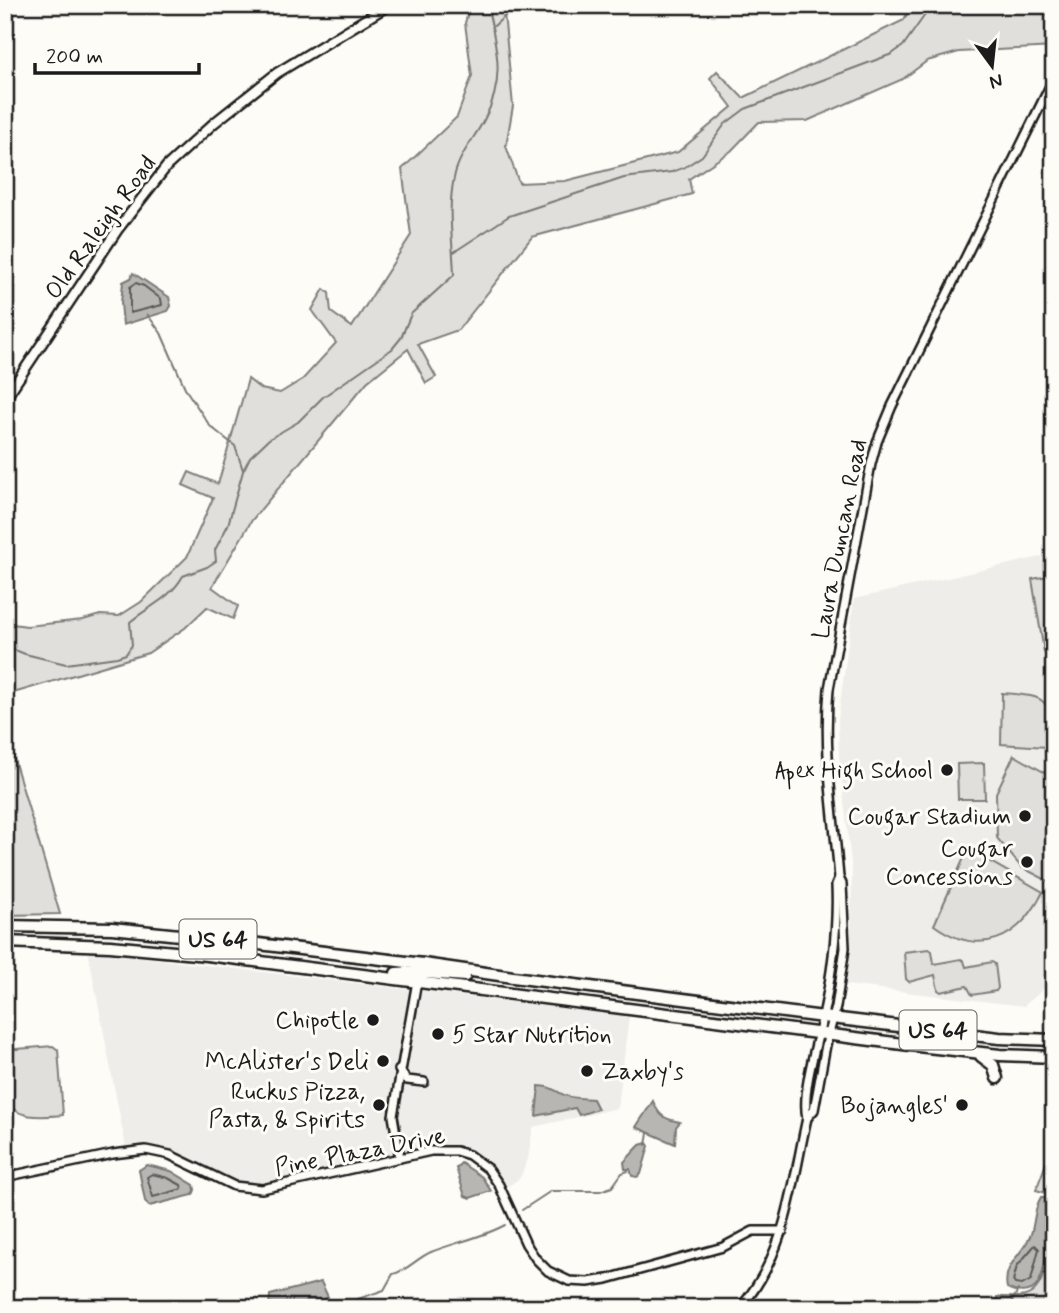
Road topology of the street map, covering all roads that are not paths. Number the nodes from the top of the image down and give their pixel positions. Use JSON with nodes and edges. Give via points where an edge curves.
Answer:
{"nodes":[{"id":1,"x":389,"y":5,"type":"edge"},
{"id":2,"x":1054,"y":78,"type":"edge"},
{"id":3,"x":5,"y":399,"type":"edge"},
{"id":4,"x":839,"y":878,"type":"junction"},
{"id":5,"x":836,"y":902,"type":"junction"},
{"id":6,"x":844,"y":911,"type":"junction"},
{"id":7,"x":8,"y":926,"type":"edge"},
{"id":8,"x":5,"y":942,"type":"edge"},
{"id":9,"x":423,"y":964,"type":"junction"},
{"id":10,"x":310,"y":968,"type":"junction"},
{"id":11,"x":525,"y":979,"type":"junction"},
{"id":12,"x":417,"y":981,"type":"junction"},
{"id":13,"x":828,"y":1017,"type":"junction"},
{"id":14,"x":819,"y":1033,"type":"junction"},
{"id":15,"x":830,"y":1035,"type":"junction"},
{"id":16,"x":1054,"y":1040,"type":"edge"},
{"id":17,"x":974,"y":1052,"type":"junction"},
{"id":18,"x":1023,"y":1057,"type":"junction"},
{"id":19,"x":1054,"y":1057,"type":"edge"},
{"id":20,"x":399,"y":1070,"type":"junction"},
{"id":21,"x":424,"y":1082,"type":"dead end"},
{"id":22,"x":807,"y":1118,"type":"junction"},
{"id":23,"x":400,"y":1158,"type":"junction"},
{"id":24,"x":5,"y":1177,"type":"edge"},
{"id":25,"x":783,"y":1231,"type":"junction"},
{"id":26,"x":740,"y":1308,"type":"edge"}],
"edges":[{"from":1,"to":3,"type":"main road","name":"Old Raleigh Road","via":[[277,73],[167,166],[110,240]]},
{"from":2,"to":4,"type":"street","name":"Laura Duncan Road","via":[[892,406],[870,464],[827,711]]},
{"from":4,"to":5,"type":"street","name":"Laura Duncan Road"},
{"from":4,"to":6,"type":"street","name":"Laura Duncan Road"},
{"from":5,"to":6,"type":"street"},
{"from":5,"to":13,"type":"street","name":"Laura Duncan Road"},
{"from":6,"to":13,"type":"street","name":"Laura Duncan Road","via":[[845,948]]},
{"from":7,"to":9,"type":"highway","number":"US 64","via":[[112,929]]},
{"from":8,"to":10,"type":"highway","number":"US 64","via":[[139,948]]},
{"from":9,"to":10,"type":"highway","via":[[407,974]]},
{"from":9,"to":11,"type":"highway","number":"US 64"},
{"from":10,"to":12,"type":"highway","number":"US 64"},
{"from":11,"to":12,"type":"highway","via":[[433,973],[422,974]]},
{"from":11,"to":13,"type":"highway","number":"US 64"},
{"from":12,"to":14,"type":"highway","number":"US 64"},
{"from":12,"to":20,"type":"street"},
{"from":13,"to":14,"type":"street","name":"Laura Duncan Road"},
{"from":13,"to":15,"type":"street","name":"Laura Duncan Road"},
{"from":13,"to":16,"type":"highway","number":"US 64","via":[[999,1038]]},
{"from":14,"to":15,"type":"highway","number":"US 64"},
{"from":14,"to":22,"type":"street","name":"Laura Duncan Road"},
{"from":15,"to":17,"type":"highway","number":"US 64"},
{"from":15,"to":22,"type":"street","name":"Laura Duncan Road","via":[[814,1111]]},
{"from":17,"to":18,"type":"highway","number":"US 64"},
{"from":17,"to":18,"type":"highway","via":[[990,1061],[997,1078],[1006,1063]]},
{"from":18,"to":19,"type":"highway","number":"US 64"},
{"from":20,"to":21,"type":"street","via":[[407,1080]]},
{"from":20,"to":23,"type":"street","via":[[393,1116]]},
{"from":22,"to":25,"type":"street","name":"Laura Duncan Road"},
{"from":23,"to":24,"type":"street","name":"Pine Plaza Drive","via":[[262,1189],[234,1186],[170,1155],[146,1150]]},
{"from":23,"to":25,"type":"street","name":"Pine Plaza Drive","via":[[444,1150],[479,1161],[499,1185],[536,1259],[569,1281],[588,1282],[723,1247],[753,1231]]},
{"from":25,"to":26,"type":"street","name":"Laura Duncan Road","via":[[772,1261]]}]}
